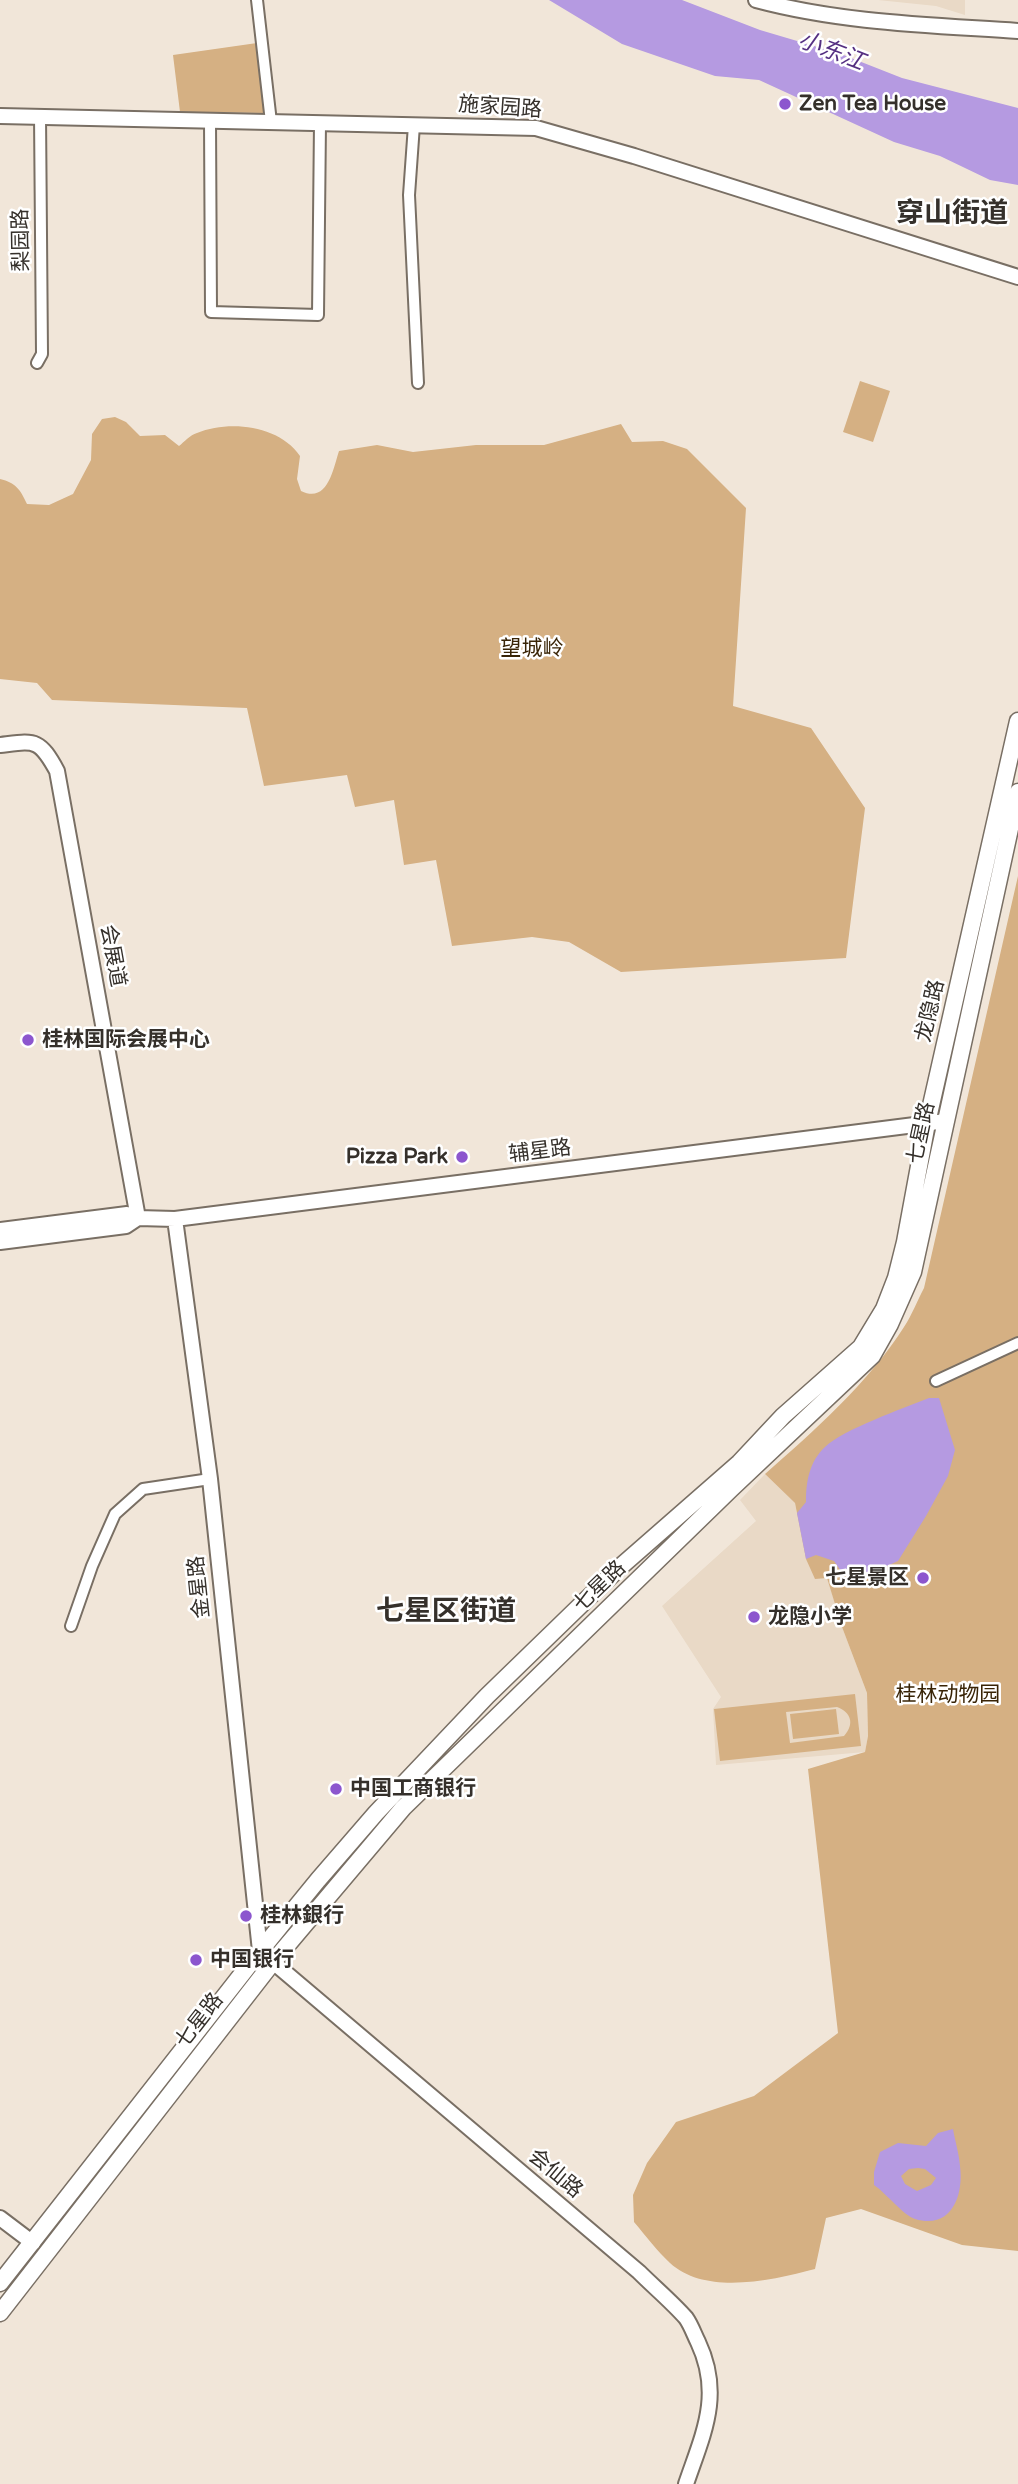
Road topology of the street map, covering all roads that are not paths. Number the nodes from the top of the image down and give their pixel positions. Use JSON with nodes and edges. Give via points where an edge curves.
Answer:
{"nodes":[{"id":1,"x":257,"y":0,"type":"edge"},
{"id":2,"x":756,"y":0,"type":"edge"},
{"id":3,"x":1018,"y":31,"type":"edge"},
{"id":4,"x":40,"y":115,"type":"junction"},
{"id":5,"x":0,"y":116,"type":"edge"},
{"id":6,"x":210,"y":121,"type":"junction"},
{"id":7,"x":271,"y":122,"type":"junction"},
{"id":8,"x":320,"y":123,"type":"junction"},
{"id":9,"x":414,"y":125,"type":"junction"},
{"id":10,"x":1018,"y":277,"type":"edge"},
{"id":11,"x":37,"y":363,"type":"dead end"},
{"id":12,"x":418,"y":383,"type":"dead end"},
{"id":13,"x":1018,"y":722,"type":"edge"},
{"id":14,"x":0,"y":745,"type":"edge"},
{"id":15,"x":1018,"y":792,"type":"edge"},
{"id":16,"x":946,"y":1121,"type":"junction"},
{"id":17,"x":927,"y":1123,"type":"junction"},
{"id":18,"x":138,"y":1219,"type":"junction"},
{"id":19,"x":175,"y":1220,"type":"junction"},
{"id":20,"x":0,"y":1230,"type":"edge"},
{"id":21,"x":0,"y":1242,"type":"edge"},
{"id":22,"x":884,"y":1309,"type":"joint"},
{"id":23,"x":1018,"y":1343,"type":"edge"},
{"id":24,"x":936,"y":1381,"type":"dead end"},
{"id":25,"x":210,"y":1479,"type":"junction"},
{"id":26,"x":71,"y":1626,"type":"dead end"},
{"id":27,"x":266,"y":1956,"type":"junction"},
{"id":28,"x":0,"y":2218,"type":"edge"},
{"id":29,"x":33,"y":2243,"type":"junction"},
{"id":30,"x":0,"y":2283,"type":"edge"},
{"id":31,"x":0,"y":2313,"type":"edge"},
{"id":32,"x":686,"y":2484,"type":"edge"}],
"edges":[{"from":1,"to":7,"type":"street"},
{"from":2,"to":3,"type":"street","via":[[816,14]]},
{"from":4,"to":5,"type":"street","name":"施家园路"},
{"from":4,"to":6,"type":"street","name":"施家园路"},
{"from":4,"to":11,"type":"street","name":"梨园路","via":[[42,354]]},
{"from":6,"to":7,"type":"street","name":"施家园路"},
{"from":6,"to":8,"type":"street","via":[[211,312],[318,315]]},
{"from":7,"to":8,"type":"street","name":"施家园路"},
{"from":8,"to":9,"type":"street","name":"施家园路"},
{"from":9,"to":10,"type":"street","name":"施家园路","via":[[536,128]]},
{"from":9,"to":12,"type":"street","via":[[409,195]]},
{"from":13,"to":17,"type":"main road","name":"龙隐路"},
{"from":14,"to":18,"type":"street","name":"会展道","via":[[31,742],[46,750],[57,771]]},
{"from":15,"to":16,"type":"main road","name":"七星路"},
{"from":16,"to":17,"type":"street","name":"辅星路"},
{"from":16,"to":27,"type":"main road","name":"七星路","via":[[913,1272],[872,1356],[403,1808]]},
{"from":17,"to":19,"type":"street","name":"辅星路"},
{"from":17,"to":22,"type":"main road","name":"龙隐路","via":[[905,1242]]},
{"from":18,"to":19,"type":"street","name":"辅星路"},
{"from":18,"to":20,"type":"street","name":"辅星路","via":[[127,1214]]},
{"from":18,"to":21,"type":"street","name":"辅星路","via":[[126,1226]]},
{"from":19,"to":25,"type":"street","name":"金星路"},
{"from":22,"to":27,"type":"main road","name":"七星路","via":[[861,1347],[620,1568],[376,1813],[318,1880]]},
{"from":23,"to":24,"type":"street"},
{"from":25,"to":26,"type":"street","via":[[143,1489],[115,1514]]},
{"from":25,"to":27,"type":"street","name":"金星路"},
{"from":27,"to":29,"type":"main road","name":"七星路"},
{"from":27,"to":31,"type":"main road","name":"七星路"},
{"from":27,"to":32,"type":"street","name":"会仙路","via":[[639,2272],[687,2320],[703,2353],[711,2402]]},
{"from":28,"to":29,"type":"street"},
{"from":29,"to":30,"type":"main road","name":"七星路"}]}
